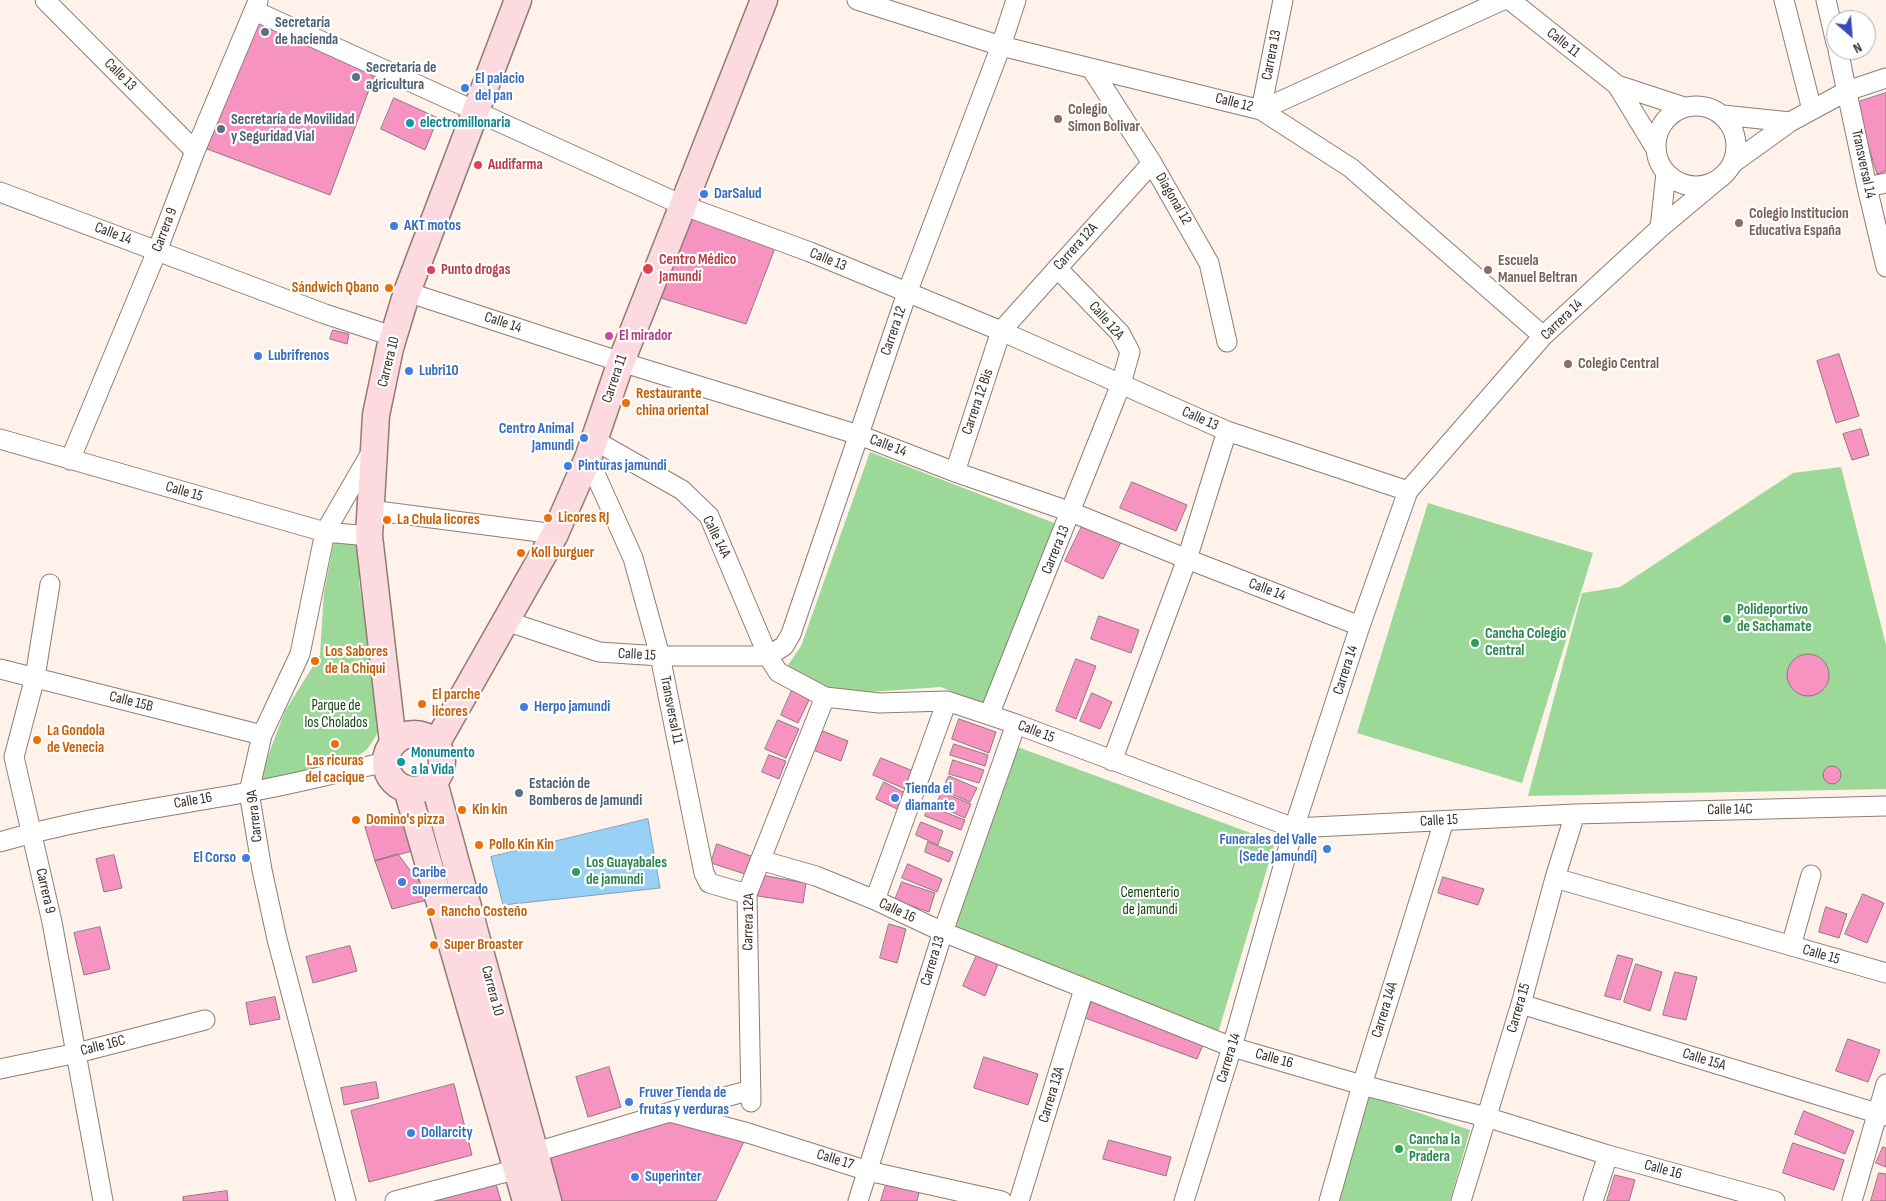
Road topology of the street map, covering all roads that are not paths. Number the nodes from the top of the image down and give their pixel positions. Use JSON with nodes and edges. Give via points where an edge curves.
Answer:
{"nodes":[{"id":1,"x":45,"y":0,"type":"edge"},
{"id":2,"x":518,"y":0,"type":"edge"},
{"id":3,"x":764,"y":0,"type":"edge"},
{"id":4,"x":858,"y":0,"type":"edge"},
{"id":5,"x":1016,"y":0,"type":"edge"},
{"id":6,"x":1283,"y":0,"type":"edge"},
{"id":7,"x":1503,"y":0,"type":"edge"},
{"id":8,"x":1510,"y":0,"type":"edge"},
{"id":9,"x":1784,"y":0,"type":"edge"},
{"id":10,"x":257,"y":6,"type":"edge"},
{"id":11,"x":1001,"y":46,"type":"junction"},
{"id":12,"x":1840,"y":60,"type":"edge"},
{"id":13,"x":1091,"y":68,"type":"junction"},
{"id":14,"x":1886,"y":78,"type":"edge"},
{"id":15,"x":1617,"y":85,"type":"junction"},
{"id":16,"x":1847,"y":90,"type":"junction"},
{"id":17,"x":1684,"y":107,"type":"junction"},
{"id":18,"x":1261,"y":110,"type":"junction"},
{"id":19,"x":1812,"y":110,"type":"junction"},
{"id":20,"x":476,"y":112,"type":"junction"},
{"id":21,"x":1723,"y":115,"type":"junction"},
{"id":22,"x":1790,"y":122,"type":"junction"},
{"id":23,"x":1656,"y":149,"type":"junction"},
{"id":24,"x":195,"y":151,"type":"junction"},
{"id":25,"x":1152,"y":163,"type":"junction"},
{"id":26,"x":1733,"y":163,"type":"junction"},
{"id":27,"x":1666,"y":173,"type":"junction"},
{"id":28,"x":1715,"y":182,"type":"junction"},
{"id":29,"x":1886,"y":183,"type":"edge"},
{"id":30,"x":1867,"y":187,"type":"junction"},
{"id":31,"x":0,"y":192,"type":"edge"},
{"id":32,"x":682,"y":205,"type":"junction"},
{"id":33,"x":1660,"y":228,"type":"junction"},
{"id":34,"x":157,"y":250,"type":"junction"},
{"id":35,"x":1886,"y":267,"type":"edge"},
{"id":36,"x":1057,"y":268,"type":"junction"},
{"id":37,"x":407,"y":292,"type":"junction"},
{"id":38,"x":907,"y":293,"type":"junction"},
{"id":39,"x":1001,"y":331,"type":"junction"},
{"id":40,"x":1543,"y":336,"type":"junction"},
{"id":41,"x":395,"y":337,"type":"junction"},
{"id":42,"x":1227,"y":342,"type":"dead end"},
{"id":43,"x":621,"y":362,"type":"junction"},
{"id":44,"x":1121,"y":384,"type":"junction"},
{"id":45,"x":1227,"y":431,"type":"junction"},
{"id":46,"x":859,"y":435,"type":"junction"},
{"id":47,"x":0,"y":438,"type":"edge"},
{"id":48,"x":375,"y":445,"type":"junction"},
{"id":49,"x":591,"y":449,"type":"junction"},
{"id":50,"x":70,"y":460,"type":"junction"},
{"id":51,"x":955,"y":472,"type":"junction"},
{"id":52,"x":1408,"y":491,"type":"junction"},
{"id":53,"x":370,"y":510,"type":"junction"},
{"id":54,"x":1071,"y":512,"type":"junction"},
{"id":55,"x":325,"y":532,"type":"junction"},
{"id":56,"x":556,"y":534,"type":"junction"},
{"id":57,"x":369,"y":536,"type":"junction"},
{"id":58,"x":1187,"y":559,"type":"junction"},
{"id":59,"x":50,"y":584,"type":"dead end"},
{"id":60,"x":506,"y":621,"type":"junction"},
{"id":61,"x":1360,"y":626,"type":"junction"},
{"id":62,"x":660,"y":656,"type":"junction"},
{"id":63,"x":768,"y":656,"type":"junction"},
{"id":64,"x":0,"y":668,"type":"edge"},
{"id":65,"x":35,"y":677,"type":"junction"},
{"id":66,"x":825,"y":697,"type":"junction"},
{"id":67,"x":947,"y":700,"type":"junction"},
{"id":68,"x":989,"y":715,"type":"junction"},
{"id":69,"x":1016,"y":724,"type":"junction"},
{"id":70,"x":262,"y":735,"type":"junction"},
{"id":71,"x":436,"y":744,"type":"junction"},
{"id":72,"x":390,"y":752,"type":"junction"},
{"id":73,"x":1112,"y":760,"type":"junction"},
{"id":74,"x":434,"y":782,"type":"junction"},
{"id":75,"x":408,"y":789,"type":"junction"},
{"id":76,"x":249,"y":792,"type":"junction"},
{"id":77,"x":1886,"y":806,"type":"edge"},
{"id":78,"x":1575,"y":814,"type":"junction"},
{"id":79,"x":1444,"y":821,"type":"junction"},
{"id":80,"x":1294,"y":828,"type":"junction"},
{"id":81,"x":32,"y":833,"type":"junction"},
{"id":82,"x":0,"y":842,"type":"edge"},
{"id":83,"x":760,"y":860,"type":"junction"},
{"id":84,"x":1811,"y":875,"type":"dead end"},
{"id":85,"x":1555,"y":878,"type":"junction"},
{"id":86,"x":747,"y":894,"type":"junction"},
{"id":87,"x":875,"y":900,"type":"junction"},
{"id":88,"x":943,"y":932,"type":"junction"},
{"id":89,"x":1791,"y":946,"type":"junction"},
{"id":90,"x":1886,"y":973,"type":"edge"},
{"id":91,"x":1084,"y":989,"type":"junction"},
{"id":92,"x":1521,"y":1004,"type":"junction"},
{"id":93,"x":204,"y":1020,"type":"dead end"},
{"id":94,"x":1232,"y":1047,"type":"junction"},
{"id":95,"x":77,"y":1053,"type":"junction"},
{"id":96,"x":0,"y":1069,"type":"edge"},
{"id":97,"x":1886,"y":1084,"type":"edge"},
{"id":98,"x":1362,"y":1085,"type":"junction"},
{"id":99,"x":670,"y":1112,"type":"junction"},
{"id":100,"x":1881,"y":1115,"type":"edge"},
{"id":101,"x":1486,"y":1116,"type":"junction"},
{"id":102,"x":1608,"y":1155,"type":"junction"},
{"id":103,"x":527,"y":1160,"type":"junction"},
{"id":104,"x":868,"y":1171,"type":"junction"},
{"id":105,"x":1719,"y":1193,"type":"edge"},
{"id":106,"x":103,"y":1201,"type":"edge"},
{"id":107,"x":346,"y":1201,"type":"edge"},
{"id":108,"x":395,"y":1201,"type":"edge"},
{"id":109,"x":526,"y":1201,"type":"edge"},
{"id":110,"x":548,"y":1201,"type":"edge"},
{"id":111,"x":858,"y":1201,"type":"edge"},
{"id":112,"x":1002,"y":1201,"type":"edge"},
{"id":113,"x":1019,"y":1201,"type":"edge"},
{"id":114,"x":1184,"y":1201,"type":"edge"},
{"id":115,"x":1329,"y":1201,"type":"edge"},
{"id":116,"x":1461,"y":1201,"type":"edge"},
{"id":117,"x":1593,"y":1201,"type":"edge"},
{"id":118,"x":1775,"y":1201,"type":"edge"},
{"id":119,"x":1852,"y":1201,"type":"edge"}],
"edges":[{"from":1,"to":24,"type":"street","name":"Calle 13"},
{"from":2,"to":20,"type":"main road","name":"Carrera 10"},
{"from":3,"to":32,"type":"main road","name":"Carrera 11"},
{"from":4,"to":11,"type":"street","name":"Calle 12"},
{"from":5,"to":11,"type":"street","name":"Carrera 12"},
{"from":6,"to":18,"type":"street","name":"Carrera 13"},
{"from":7,"to":18,"type":"street"},
{"from":8,"to":15,"type":"street","name":"Calle 11"},
{"from":9,"to":19,"type":"street"},
{"from":10,"to":20,"type":"street","name":"Calle 13"},
{"from":10,"to":24,"type":"street","name":"Carrera 9"},
{"from":11,"to":13,"type":"street","name":"Calle 12"},
{"from":11,"to":38,"type":"street","name":"Carrera 12"},
{"from":12,"to":16,"type":"street","name":"Transversal 14"},
{"from":13,"to":18,"type":"street","name":"Calle 12"},
{"from":13,"to":25,"type":"street","name":"Diagonal 12"},
{"from":14,"to":16,"type":"street"},
{"from":15,"to":17,"type":"street","name":"Calle 11"},
{"from":15,"to":23,"type":"street","name":"Calle 11"},
{"from":16,"to":19,"type":"street"},
{"from":16,"to":30,"type":"street","name":"Transversal 14"},
{"from":17,"to":21,"type":"street","via":[[1698,105]]},
{"from":17,"to":23,"type":"street","via":[[1663,123],[1657,135]]},
{"from":18,"to":40,"type":"street","name":"Calle 12","via":[[1351,168]]},
{"from":19,"to":22,"type":"street"},
{"from":20,"to":32,"type":"street","name":"Calle 13"},
{"from":20,"to":37,"type":"main road","name":"Carrera 10"},
{"from":21,"to":22,"type":"street"},
{"from":21,"to":26,"type":"street","via":[[1736,137]]},
{"from":22,"to":26,"type":"street"},
{"from":23,"to":27,"type":"street"},
{"from":24,"to":34,"type":"street","name":"Carrera 9"},
{"from":25,"to":36,"type":"street","name":"Carrera 12A"},
{"from":25,"to":42,"type":"street","name":"Diagonal 12","via":[[1209,263]]},
{"from":26,"to":28,"type":"street"},
{"from":27,"to":28,"type":"street","via":[[1689,186]]},
{"from":27,"to":33,"type":"street"},
{"from":28,"to":33,"type":"street","name":"Carrera 14"},
{"from":29,"to":30,"type":"street"},
{"from":30,"to":35,"type":"street","name":"Transversal 14"},
{"from":31,"to":34,"type":"street","name":"Calle 14"},
{"from":32,"to":38,"type":"street","name":"Calle 13","via":[[810,252]]},
{"from":32,"to":43,"type":"main road","name":"Carrera 11"},
{"from":33,"to":40,"type":"street","name":"Carrera 14"},
{"from":34,"to":41,"type":"street","name":"Calle 14"},
{"from":34,"to":50,"type":"street","name":"Carrera 9"},
{"from":36,"to":39,"type":"street","name":"Carrera 12A"},
{"from":36,"to":44,"type":"street","name":"Calle 12A","via":[[1120,334],[1130,352]]},
{"from":37,"to":41,"type":"main road","name":"Carrera 10"},
{"from":37,"to":43,"type":"street","name":"Calle 14"},
{"from":38,"to":39,"type":"street","name":"Calle 13"},
{"from":38,"to":46,"type":"street","name":"Carrera 12"},
{"from":39,"to":44,"type":"street","name":"Calle 13"},
{"from":39,"to":51,"type":"street","name":"Carrera 12 Bis"},
{"from":40,"to":52,"type":"street","name":"Carrera 14"},
{"from":41,"to":48,"type":"main road","name":"Carrera 10","via":[[376,415]]},
{"from":43,"to":46,"type":"street","name":"Calle 14"},
{"from":43,"to":49,"type":"main road","name":"Carrera 11"},
{"from":44,"to":45,"type":"street","name":"Calle 13"},
{"from":44,"to":54,"type":"street","name":"Carrera 13"},
{"from":45,"to":52,"type":"street","name":"Calle 13"},
{"from":45,"to":58,"type":"street"},
{"from":46,"to":51,"type":"street","name":"Calle 14"},
{"from":46,"to":63,"type":"street","name":"Carrera 12","via":[[790,634],[784,646]]},
{"from":47,"to":50,"type":"street","name":"Calle 15"},
{"from":48,"to":53,"type":"main road","name":"Carrera 10"},
{"from":48,"to":55,"type":"street","name":"Carrera 9A"},
{"from":49,"to":56,"type":"main road","name":"Carrera 11"},
{"from":49,"to":62,"type":"street","name":"Transversal 11","via":[[633,558]]},
{"from":49,"to":63,"type":"street","name":"Calle 14A","via":[[682,490],[709,516]]},
{"from":50,"to":55,"type":"street","name":"Calle 15"},
{"from":51,"to":54,"type":"street","name":"Calle 14"},
{"from":52,"to":61,"type":"street","name":"Carrera 14"},
{"from":53,"to":56,"type":"street"},
{"from":53,"to":57,"type":"main road","name":"Carrera 10"},
{"from":54,"to":58,"type":"street","name":"Calle 14"},
{"from":54,"to":68,"type":"street","name":"Carrera 13"},
{"from":55,"to":57,"type":"street","name":"Calle 15"},
{"from":55,"to":70,"type":"street","name":"Carrera 9A","via":[[300,654]]},
{"from":56,"to":60,"type":"main road","name":"Carrera 11"},
{"from":57,"to":72,"type":"main road","name":"Carrera 10"},
{"from":58,"to":61,"type":"street","name":"Calle 14"},
{"from":58,"to":73,"type":"street"},
{"from":59,"to":65,"type":"street","name":"Carrera 9"},
{"from":60,"to":62,"type":"street","name":"Calle 15","via":[[599,652]]},
{"from":60,"to":71,"type":"main road","name":"Carrera 11"},
{"from":61,"to":80,"type":"street","name":"Carrera 14"},
{"from":62,"to":63,"type":"street","name":"Calle 15"},
{"from":62,"to":86,"type":"street","name":"Transversal 11","via":[[704,873],[709,883]]},
{"from":63,"to":66,"type":"street","name":"Calle 15","via":[[778,672]]},
{"from":64,"to":65,"type":"street","name":"Calle 15B"},
{"from":65,"to":70,"type":"street","name":"Calle 15B"},
{"from":65,"to":81,"type":"street","name":"Carrera 9","via":[[14,757]]},
{"from":66,"to":67,"type":"street","name":"Calle 15","via":[[878,703]]},
{"from":66,"to":83,"type":"street","name":"Carrera 12A"},
{"from":67,"to":68,"type":"street","name":"Calle 15"},
{"from":67,"to":87,"type":"street"},
{"from":68,"to":69,"type":"street","name":"Calle 15"},
{"from":69,"to":73,"type":"street","name":"Calle 15"},
{"from":69,"to":88,"type":"street","name":"Carrera 13"},
{"from":70,"to":76,"type":"street","name":"Carrera 9A"},
{"from":71,"to":72,"type":"main road","via":[[426,736],[402,736]]},
{"from":71,"to":74,"type":"main road","via":[[442,756],[441,770]]},
{"from":72,"to":75,"type":"main road","via":[[389,774],[396,784]]},
{"from":72,"to":76,"type":"street","name":"Calle 16"},
{"from":73,"to":80,"type":"street","name":"Calle 15"},
{"from":74,"to":75,"type":"main road","via":[[422,789]]},
{"from":74,"to":103,"type":"main road","name":"Carrera 10"},
{"from":75,"to":103,"type":"main road","name":"Carrera 10"},
{"from":76,"to":81,"type":"street","name":"Calle 16"},
{"from":76,"to":107,"type":"street","name":"Carrera 9A","via":[[277,939]]},
{"from":77,"to":78,"type":"street","name":"Calle 14C"},
{"from":78,"to":79,"type":"street","name":"Calle 15"},
{"from":78,"to":85,"type":"street","name":"Carrera 15"},
{"from":79,"to":80,"type":"street","name":"Calle 15"},
{"from":79,"to":98,"type":"street","name":"Carrera 14A"},
{"from":80,"to":94,"type":"street","name":"Carrera 14"},
{"from":81,"to":82,"type":"street","name":"Calle 16"},
{"from":81,"to":95,"type":"street","name":"Carrera 9"},
{"from":83,"to":86,"type":"street","name":"Carrera 12A"},
{"from":83,"to":87,"type":"street","name":"Calle 16","via":[[816,876]]},
{"from":84,"to":89,"type":"street"},
{"from":85,"to":89,"type":"street","name":"Calle 15"},
{"from":85,"to":92,"type":"street","name":"Carrera 15"},
{"from":86,"to":99,"type":"street","name":"Carrera 12A","via":[[751,1096]]},
{"from":87,"to":88,"type":"street","name":"Calle 16"},
{"from":88,"to":91,"type":"street","name":"Calle 16"},
{"from":88,"to":104,"type":"street","name":"Carrera 13"},
{"from":89,"to":90,"type":"street","name":"Calle 15"},
{"from":91,"to":94,"type":"street","name":"Calle 16"},
{"from":91,"to":113,"type":"street","name":"Carrera 13A"},
{"from":92,"to":100,"type":"street","name":"Calle 15A"},
{"from":92,"to":101,"type":"street","name":"Carrera 15"},
{"from":93,"to":95,"type":"street","name":"Calle 16C"},
{"from":94,"to":98,"type":"street","name":"Calle 16"},
{"from":94,"to":114,"type":"street","name":"Carrera 14"},
{"from":95,"to":96,"type":"street","name":"Calle 16C"},
{"from":95,"to":106,"type":"street","name":"Carrera 9"},
{"from":97,"to":100,"type":"street"},
{"from":98,"to":101,"type":"street","name":"Calle 16"},
{"from":98,"to":115,"type":"street","name":"Carrera 14A"},
{"from":99,"to":103,"type":"street"},
{"from":99,"to":104,"type":"street","name":"Calle 17"},
{"from":100,"to":119,"type":"street"},
{"from":101,"to":102,"type":"street","name":"Calle 16"},
{"from":101,"to":116,"type":"street","name":"Carrera 15"},
{"from":102,"to":105,"type":"street","name":"Calle 16"},
{"from":102,"to":117,"type":"street"},
{"from":103,"to":108,"type":"street"},
{"from":103,"to":109,"type":"main road","name":"Carrera 10"},
{"from":103,"to":110,"type":"main road","name":"Carrera 10"},
{"from":104,"to":111,"type":"street","name":"Carrera 13"},
{"from":104,"to":112,"type":"street","name":"Calle 17"},
{"from":105,"to":118,"type":"street","name":"Calle 16"}]}
